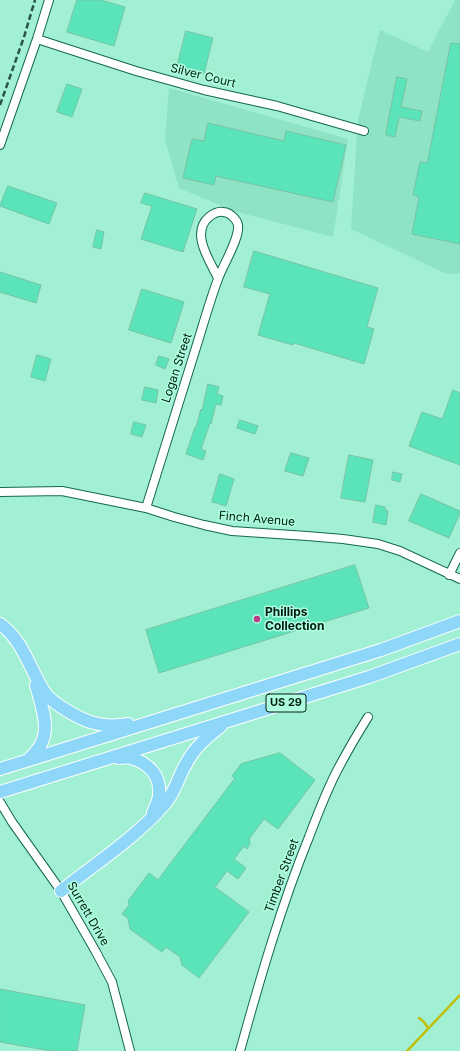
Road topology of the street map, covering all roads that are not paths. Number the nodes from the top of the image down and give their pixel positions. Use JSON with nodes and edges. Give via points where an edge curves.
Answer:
{"nodes":[{"id":1,"x":49,"y":0,"type":"edge"},
{"id":2,"x":37,"y":39,"type":"junction"},
{"id":3,"x":364,"y":132,"type":"dead end"},
{"id":4,"x":0,"y":145,"type":"edge"},
{"id":5,"x":218,"y":278,"type":"junction"},
{"id":6,"x":0,"y":492,"type":"edge"},
{"id":7,"x":146,"y":508,"type":"junction"},
{"id":8,"x":460,"y":553,"type":"edge"},
{"id":9,"x":449,"y":575,"type":"junction"},
{"id":10,"x":460,"y":579,"type":"edge"},
{"id":11,"x":460,"y":621,"type":"edge"},
{"id":12,"x":0,"y":624,"type":"edge"},
{"id":13,"x":460,"y":644,"type":"edge"},
{"id":14,"x":32,"y":669,"type":"junction"},
{"id":15,"x":368,"y":717,"type":"dead end"},
{"id":16,"x":157,"y":721,"type":"junction"},
{"id":17,"x":227,"y":722,"type":"junction"},
{"id":18,"x":110,"y":758,"type":"junction"},
{"id":19,"x":27,"y":761,"type":"junction"},
{"id":20,"x":0,"y":769,"type":"edge"},
{"id":21,"x":0,"y":792,"type":"edge"},
{"id":22,"x":0,"y":802,"type":"edge"},
{"id":23,"x":151,"y":818,"type":"junction"},
{"id":24,"x":61,"y":891,"type":"junction"},
{"id":25,"x":130,"y":1051,"type":"edge"},
{"id":26,"x":240,"y":1051,"type":"edge"}],
"edges":[{"from":1,"to":2,"type":"street"},
{"from":2,"to":3,"type":"street","name":"Silver Court","via":[[136,71],[277,106]]},
{"from":2,"to":4,"type":"street"},
{"from":5,"to":5,"type":"street","name":"Logan Street","via":[[236,238],[238,226],[228,213],[222,212],[216,212],[208,218],[202,229],[201,238],[203,248]]},
{"from":5,"to":7,"type":"street","name":"Logan Street"},
{"from":6,"to":7,"type":"street","name":"Finch Avenue","via":[[62,492]]},
{"from":7,"to":9,"type":"street","name":"Finch Avenue","via":[[232,531],[378,544],[400,551]]},
{"from":8,"to":9,"type":"street"},
{"from":9,"to":10,"type":"street","name":"Finch Avenue"},
{"from":11,"to":16,"type":"highway","number":"US 29","via":[[381,650]]},
{"from":12,"to":14,"type":"highway","via":[[21,647]]},
{"from":13,"to":17,"type":"highway","number":"US 29","via":[[369,677]]},
{"from":14,"to":16,"type":"highway","via":[[46,694],[76,716],[94,723],[116,726]]},
{"from":14,"to":19,"type":"highway","via":[[45,720],[45,731],[40,747]]},
{"from":15,"to":26,"type":"street","name":"Timber Street","via":[[338,767],[299,861],[255,995]]},
{"from":16,"to":19,"type":"highway","number":"US 29"},
{"from":17,"to":18,"type":"highway","number":"US 29"},
{"from":17,"to":23,"type":"highway","via":[[197,747],[174,791]]},
{"from":18,"to":21,"type":"highway","number":"US 29"},
{"from":18,"to":23,"type":"highway","via":[[131,758],[154,772],[159,783],[159,797]]},
{"from":19,"to":20,"type":"highway","number":"US 29"},
{"from":22,"to":24,"type":"street","name":"Surrett Drive"},
{"from":23,"to":24,"type":"highway","via":[[130,838]]},
{"from":24,"to":25,"type":"street","name":"Surrett Drive","via":[[112,982]]}]}
